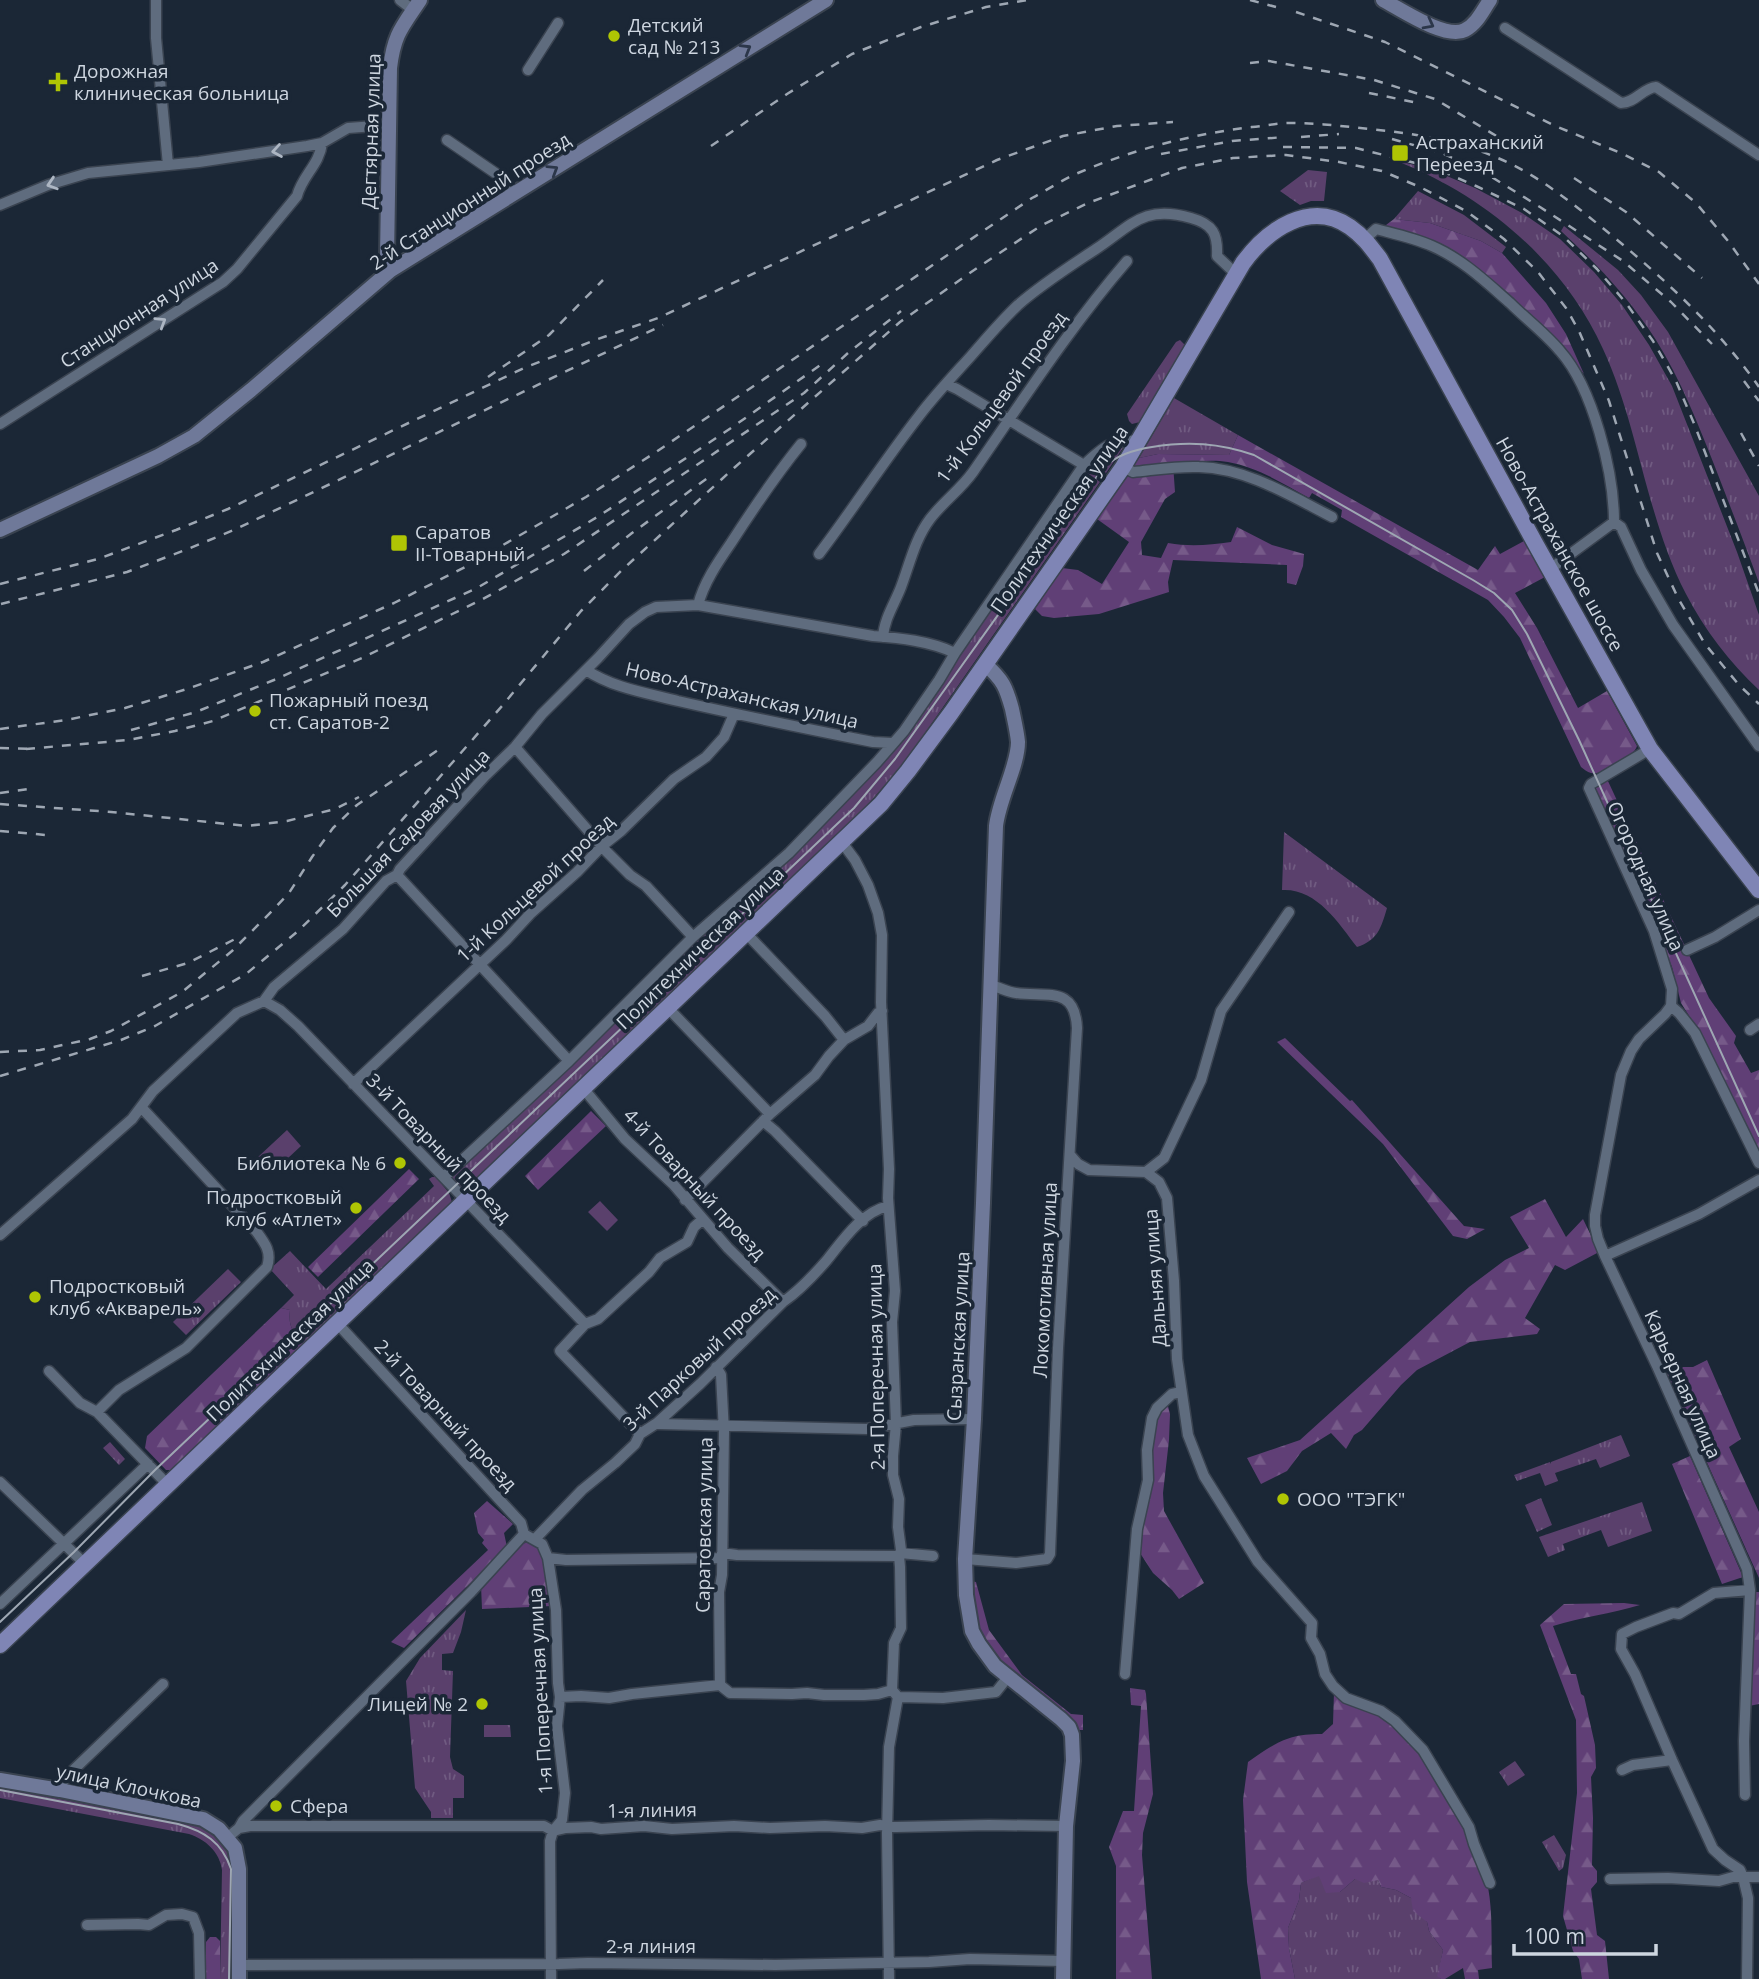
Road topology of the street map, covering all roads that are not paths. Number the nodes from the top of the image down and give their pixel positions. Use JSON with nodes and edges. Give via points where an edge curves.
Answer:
{"nodes":[{"id":1,"x":156,"y":0,"type":"edge"},
{"id":2,"x":400,"y":0,"type":"edge"},
{"id":3,"x":826,"y":0,"type":"edge"},
{"id":4,"x":1383,"y":0,"type":"edge"},
{"id":5,"x":1490,"y":0,"type":"edge"},
{"id":6,"x":417,"y":5,"type":"edge"},
{"id":7,"x":558,"y":23,"type":"dead end"},
{"id":8,"x":1504,"y":28,"type":"dead end"},
{"id":9,"x":528,"y":70,"type":"dead end"},
{"id":10,"x":389,"y":125,"type":"junction"},
{"id":11,"x":447,"y":140,"type":"dead end"},
{"id":12,"x":322,"y":143,"type":"junction"},
{"id":13,"x":1759,"y":155,"type":"edge"},
{"id":14,"x":168,"y":165,"type":"junction"},
{"id":15,"x":514,"y":195,"type":"junction"},
{"id":16,"x":0,"y":205,"type":"edge"},
{"id":17,"x":1331,"y":218,"type":"joint"},
{"id":18,"x":1365,"y":239,"type":"junction"},
{"id":19,"x":1127,"y":261,"type":"dead end"},
{"id":20,"x":391,"y":270,"type":"junction"},
{"id":21,"x":1237,"y":274,"type":"junction"},
{"id":22,"x":946,"y":384,"type":"junction"},
{"id":23,"x":1008,"y":420,"type":"junction"},
{"id":24,"x":0,"y":424,"type":"edge"},
{"id":25,"x":1140,"y":440,"type":"junction"},
{"id":26,"x":801,"y":444,"type":"dead end"},
{"id":27,"x":1084,"y":465,"type":"junction"},
{"id":28,"x":1123,"y":467,"type":"junction"},
{"id":29,"x":1332,"y":517,"type":"dead end"},
{"id":30,"x":1614,"y":522,"type":"junction"},
{"id":31,"x":0,"y":530,"type":"edge"},
{"id":32,"x":819,"y":554,"type":"dead end"},
{"id":33,"x":1550,"y":569,"type":"junction"},
{"id":34,"x":698,"y":605,"type":"junction"},
{"id":35,"x":883,"y":636,"type":"junction"},
{"id":36,"x":955,"y":653,"type":"junction"},
{"id":37,"x":985,"y":664,"type":"junction"},
{"id":38,"x":586,"y":670,"type":"junction"},
{"id":39,"x":734,"y":714,"type":"junction"},
{"id":40,"x":893,"y":743,"type":"junction"},
{"id":41,"x":1759,"y":746,"type":"edge"},
{"id":42,"x":515,"y":747,"type":"junction"},
{"id":43,"x":1650,"y":750,"type":"junction"},
{"id":44,"x":841,"y":841,"type":"junction"},
{"id":45,"x":602,"y":846,"type":"junction"},
{"id":46,"x":397,"y":875,"type":"junction"},
{"id":47,"x":1759,"y":890,"type":"edge"},
{"id":48,"x":1759,"y":910,"type":"edge"},
{"id":49,"x":1289,"y":912,"type":"dead end"},
{"id":50,"x":747,"y":933,"type":"junction"},
{"id":51,"x":693,"y":937,"type":"junction"},
{"id":52,"x":1687,"y":950,"type":"dead end"},
{"id":53,"x":479,"y":965,"type":"junction"},
{"id":54,"x":990,"y":985,"type":"junction"},
{"id":55,"x":264,"y":1001,"type":"junction"},
{"id":56,"x":1671,"y":1006,"type":"junction"},
{"id":57,"x":668,"y":1007,"type":"junction"},
{"id":58,"x":882,"y":1011,"type":"junction"},
{"id":59,"x":844,"y":1041,"type":"junction"},
{"id":60,"x":569,"y":1060,"type":"junction"},
{"id":61,"x":353,"y":1084,"type":"junction"},
{"id":62,"x":583,"y":1088,"type":"junction"},
{"id":63,"x":141,"y":1107,"type":"junction"},
{"id":64,"x":766,"y":1118,"type":"junction"},
{"id":65,"x":1071,"y":1156,"type":"junction"},
{"id":66,"x":1759,"y":1163,"type":"edge"},
{"id":67,"x":1146,"y":1172,"type":"junction"},
{"id":68,"x":444,"y":1177,"type":"junction"},
{"id":69,"x":1759,"y":1180,"type":"edge"},
{"id":70,"x":466,"y":1200,"type":"junction"},
{"id":71,"x":685,"y":1200,"type":"junction"},
{"id":72,"x":888,"y":1206,"type":"junction"},
{"id":73,"x":703,"y":1219,"type":"junction"},
{"id":74,"x":863,"y":1221,"type":"junction"},
{"id":75,"x":0,"y":1235,"type":"edge"},
{"id":76,"x":1605,"y":1256,"type":"junction"},
{"id":77,"x":783,"y":1302,"type":"junction"},
{"id":78,"x":337,"y":1323,"type":"junction"},
{"id":79,"x":584,"y":1324,"type":"junction"},
{"id":80,"x":716,"y":1367,"type":"junction"},
{"id":81,"x":49,"y":1371,"type":"dead end"},
{"id":82,"x":1181,"y":1392,"type":"junction"},
{"id":83,"x":97,"y":1412,"type":"junction"},
{"id":84,"x":974,"y":1419,"type":"junction"},
{"id":85,"x":657,"y":1423,"type":"junction"},
{"id":86,"x":896,"y":1424,"type":"junction"},
{"id":87,"x":724,"y":1426,"type":"junction"},
{"id":88,"x":640,"y":1434,"type":"junction"},
{"id":89,"x":148,"y":1464,"type":"junction"},
{"id":90,"x":0,"y":1482,"type":"edge"},
{"id":91,"x":168,"y":1485,"type":"junction"},
{"id":92,"x":524,"y":1534,"type":"junction"},
{"id":93,"x":535,"y":1539,"type":"junction"},
{"id":94,"x":65,"y":1543,"type":"junction"},
{"id":95,"x":722,"y":1555,"type":"junction"},
{"id":96,"x":899,"y":1555,"type":"junction"},
{"id":97,"x":933,"y":1556,"type":"dead end"},
{"id":98,"x":548,"y":1558,"type":"junction"},
{"id":99,"x":965,"y":1559,"type":"junction"},
{"id":100,"x":85,"y":1564,"type":"junction"},
{"id":101,"x":1750,"y":1590,"type":"junction"},
{"id":102,"x":0,"y":1604,"type":"edge"},
{"id":103,"x":0,"y":1645,"type":"edge"},
{"id":104,"x":1125,"y":1674,"type":"dead end"},
{"id":105,"x":1008,"y":1677,"type":"junction"},
{"id":106,"x":163,"y":1684,"type":"dead end"},
{"id":107,"x":720,"y":1685,"type":"junction"},
{"id":108,"x":895,"y":1693,"type":"junction"},
{"id":109,"x":560,"y":1697,"type":"junction"},
{"id":110,"x":1672,"y":1760,"type":"junction"},
{"id":111,"x":1622,"y":1770,"type":"dead end"},
{"id":112,"x":0,"y":1780,"type":"edge"},
{"id":113,"x":60,"y":1790,"type":"junction"},
{"id":114,"x":1745,"y":1795,"type":"dead end"},
{"id":115,"x":887,"y":1826,"type":"junction"},
{"id":116,"x":1066,"y":1826,"type":"junction"},
{"id":117,"x":552,"y":1830,"type":"junction"},
{"id":118,"x":233,"y":1832,"type":"junction"},
{"id":119,"x":1743,"y":1877,"type":"junction"},
{"id":120,"x":1759,"y":1877,"type":"edge"},
{"id":121,"x":1610,"y":1879,"type":"dead end"},
{"id":122,"x":1490,"y":1883,"type":"dead end"},
{"id":123,"x":87,"y":1926,"type":"dead end"},
{"id":124,"x":1063,"y":1961,"type":"junction"},
{"id":125,"x":889,"y":1962,"type":"junction"},
{"id":126,"x":551,"y":1964,"type":"junction"},
{"id":127,"x":239,"y":1972,"type":"edge"},
{"id":128,"x":200,"y":1979,"type":"edge"},
{"id":129,"x":551,"y":1979,"type":"edge"},
{"id":130,"x":889,"y":1979,"type":"edge"},
{"id":131,"x":1063,"y":1979,"type":"edge"},
{"id":132,"x":1747,"y":1979,"type":"edge"}],
"edges":[{"from":1,"to":14,"type":"street"},
{"from":2,"to":6,"type":"street"},
{"from":15,"to":3,"type":"street","name":"2-й Станционный проезд","one_way":true},
{"from":4,"to":5,"type":"street","one_way":true,"via":[[1456,34],[1475,22]]},
{"from":6,"to":10,"type":"street","name":"Дегтярная улица","via":[[393,46]]},
{"from":7,"to":9,"type":"street"},
{"from":8,"to":13,"type":"street","via":[[1621,103],[1657,87]]},
{"from":10,"to":12,"type":"street","via":[[348,128]]},
{"from":10,"to":20,"type":"street","name":"Дегтярная улица","via":[[387,258]]},
{"from":11,"to":15,"type":"street","via":[[504,179]]},
{"from":12,"to":14,"type":"street","one_way":true},
{"from":24,"to":12,"type":"street","name":"Станционная улица","one_way":true,"via":[[237,269],[297,196]]},
{"from":14,"to":16,"type":"street","one_way":true,"via":[[88,173]]},
{"from":15,"to":20,"type":"street","name":"2-й Станционный проезд"},
{"from":17,"to":18,"type":"main road","name":"Ново-Астраханское шоссе"},
{"from":17,"to":21,"type":"main road","name":"Политехническая улица","via":[[1304,217],[1283,225],[1253,250]]},
{"from":18,"to":30,"type":"street","via":[[1376,229],[1434,247],[1488,283],[1561,351],[1594,413],[1604,447]]},
{"from":18,"to":33,"type":"main road","name":"Ново-Астраханское шоссе","via":[[1389,273]]},
{"from":19,"to":23,"type":"street","name":"1-й Кольцевой проезд","via":[[1094,299]]},
{"from":20,"to":31,"type":"street","name":"2-й Станционный проезд","via":[[194,436]]},
{"from":21,"to":22,"type":"street","name":"1-й Кольцевой проезд","via":[[1217,256],[1218,243],[1207,224],[1168,214],[1141,217],[1041,286],[999,324]]},
{"from":21,"to":25,"type":"main road","name":"Политехническая улица"},
{"from":22,"to":23,"type":"street"},
{"from":22,"to":32,"type":"street","name":"1-й Кольцевой проезд"},
{"from":23,"to":27,"type":"street"},
{"from":23,"to":35,"type":"street","name":"1-й Кольцевой проезд","via":[[971,475],[920,534]]},
{"from":25,"to":27,"type":"street","via":[[1115,442]]},
{"from":25,"to":28,"type":"main road","name":"Политехническая улица"},
{"from":26,"to":34,"type":"street","via":[[712,573]]},
{"from":27,"to":36,"type":"street"},
{"from":28,"to":29,"type":"street","via":[[1133,472],[1200,467],[1238,474]]},
{"from":28,"to":37,"type":"main road","name":"Политехническая улица"},
{"from":30,"to":33,"type":"street"},
{"from":30,"to":41,"type":"street","via":[[1621,527],[1673,625]]},
{"from":33,"to":43,"type":"main road","name":"Ново-Астраханское шоссе"},
{"from":34,"to":35,"type":"street"},
{"from":34,"to":38,"type":"street","name":"Большая Садовая улица","via":[[656,607],[645,612]]},
{"from":35,"to":36,"type":"street","via":[[941,646]]},
{"from":36,"to":40,"type":"street"},
{"from":37,"to":44,"type":"main road","name":"Политехническая улица","via":[[908,771]]},
{"from":37,"to":54,"type":"street","name":"Сызранская улица","via":[[1006,687],[1018,743],[997,818]]},
{"from":38,"to":39,"type":"street","name":"Ново-Астраханская улица","via":[[617,685]]},
{"from":38,"to":42,"type":"street","name":"Большая Садовая улица"},
{"from":39,"to":40,"type":"street","name":"Ново-Астраханская улица"},
{"from":39,"to":45,"type":"street","name":"1-й Кольцевой проезд","via":[[724,737],[706,757],[674,779]]},
{"from":40,"to":51,"type":"street","via":[[789,853]]},
{"from":42,"to":45,"type":"street"},
{"from":42,"to":46,"type":"street","name":"Большая Садовая улица"},
{"from":43,"to":47,"type":"main road","name":"Ново-Астраханское шоссе"},
{"from":43,"to":56,"type":"street","name":"Огородная улица","via":[[1589,788],[1654,931],[1672,989]]},
{"from":44,"to":50,"type":"main road","name":"Политехническая улица"},
{"from":44,"to":58,"type":"street","name":"2-я Поперечная улица","via":[[855,860],[878,913]]},
{"from":45,"to":51,"type":"street"},
{"from":45,"to":53,"type":"street","name":"1-й Кольцевой проезд"},
{"from":46,"to":53,"type":"street"},
{"from":46,"to":55,"type":"street","name":"Большая Садовая улица"},
{"from":48,"to":52,"type":"street"},
{"from":49,"to":67,"type":"street","via":[[1221,1011],[1201,1080],[1164,1158]]},
{"from":50,"to":57,"type":"main road","name":"Политехническая улица"},
{"from":50,"to":59,"type":"street"},
{"from":51,"to":60,"type":"street"},
{"from":53,"to":60,"type":"street"},
{"from":53,"to":61,"type":"street","name":"1-й Кольцевой проезд"},
{"from":54,"to":65,"type":"street","name":"Локомотивная улица","via":[[1012,993],[1057,996],[1070,1003],[1076,1014]]},
{"from":54,"to":84,"type":"street","name":"Сызранская улица"},
{"from":55,"to":61,"type":"street","name":"3-й Товарный проезд","via":[[289,1018]]},
{"from":55,"to":63,"type":"street","name":"Большая Садовая улица","via":[[237,1013]]},
{"from":56,"to":66,"type":"street","via":[[1695,1033]]},
{"from":56,"to":76,"type":"street","name":"Карьерная улица","via":[[1639,1039],[1621,1075],[1595,1215]]},
{"from":57,"to":62,"type":"main road","name":"Политехническая улица"},
{"from":57,"to":64,"type":"street"},
{"from":58,"to":59,"type":"street"},
{"from":58,"to":72,"type":"street","name":"2-я Поперечная улица"},
{"from":59,"to":64,"type":"street","via":[[815,1075]]},
{"from":60,"to":68,"type":"street"},
{"from":61,"to":68,"type":"street","name":"3-й Товарный проезд"},
{"from":62,"to":70,"type":"main road","name":"Политехническая улица"},
{"from":62,"to":71,"type":"street","name":"4-й Товарный проезд"},
{"from":63,"to":75,"type":"street","name":"Большая Садовая улица"},
{"from":63,"to":83,"type":"street","via":[[256,1231],[269,1254],[267,1267],[186,1348],[119,1390]]},
{"from":64,"to":71,"type":"street"},
{"from":64,"to":74,"type":"street"},
{"from":65,"to":67,"type":"street","via":[[1089,1170]]},
{"from":65,"to":99,"type":"street","name":"Локомотивная улица","via":[[1050,1554],[1047,1559],[1016,1563]]},
{"from":67,"to":82,"type":"street","name":"Дальняя улица","via":[[1159,1182],[1167,1198]]},
{"from":68,"to":70,"type":"street","name":"3-й Товарный проезд"},
{"from":69,"to":76,"type":"street","via":[[1699,1214]]},
{"from":70,"to":78,"type":"main road","name":"Политехническая улица"},
{"from":70,"to":79,"type":"street","name":"3-й Товарный проезд"},
{"from":71,"to":73,"type":"street","name":"4-й Товарный проезд"},
{"from":72,"to":74,"type":"street","name":"3-й Парковый проезд"},
{"from":72,"to":86,"type":"street","name":"2-я Поперечная улица","via":[[895,1292]]},
{"from":73,"to":77,"type":"street","name":"4-й Товарный проезд"},
{"from":73,"to":79,"type":"street","via":[[687,1242],[660,1258],[598,1319]]},
{"from":74,"to":77,"type":"street","name":"3-й Парковый проезд"},
{"from":76,"to":101,"type":"street","name":"Карьерная улица","via":[[1747,1569]]},
{"from":77,"to":80,"type":"street","name":"3-й Парковый проезд"},
{"from":78,"to":91,"type":"main road","name":"Политехническая улица"},
{"from":78,"to":92,"type":"street","name":"2-й Товарный проезд","via":[[522,1523]]},
{"from":79,"to":88,"type":"street","via":[[560,1351]]},
{"from":80,"to":85,"type":"street","name":"3-й Парковый проезд"},
{"from":80,"to":87,"type":"street","name":"Саратовская улица","via":[[721,1375]]},
{"from":81,"to":83,"type":"street","via":[[80,1403]]},
{"from":82,"to":104,"type":"street","via":[[1172,1394],[1152,1418]]},
{"from":82,"to":122,"type":"street","name":"Дальняя улица","via":[[1188,1435],[1204,1476],[1258,1562],[1312,1623],[1311,1638],[1325,1674],[1346,1698],[1381,1711],[1423,1750],[1469,1827]]},
{"from":83,"to":89,"type":"street"},
{"from":84,"to":86,"type":"street"},
{"from":84,"to":99,"type":"street","name":"Сызранская улица"},
{"from":85,"to":87,"type":"street"},
{"from":85,"to":88,"type":"street","name":"3-й Парковый проезд"},
{"from":86,"to":87,"type":"street","via":[[867,1429]]},
{"from":86,"to":96,"type":"street","name":"2-я Поперечная улица","via":[[893,1475],[899,1499]]},
{"from":87,"to":95,"type":"street","name":"Саратовская улица"},
{"from":88,"to":93,"type":"street","name":"3-й Парковый проезд","via":[[635,1444]]},
{"from":89,"to":91,"type":"street"},
{"from":89,"to":94,"type":"street"},
{"from":90,"to":94,"type":"street"},
{"from":91,"to":100,"type":"main road","name":"Политехническая улица"},
{"from":92,"to":93,"type":"street"},
{"from":92,"to":118,"type":"street"},
{"from":93,"to":98,"type":"street","name":"1-я Поперечная улица"},
{"from":94,"to":100,"type":"street"},
{"from":94,"to":102,"type":"street"},
{"from":95,"to":96,"type":"street"},
{"from":95,"to":98,"type":"street"},
{"from":95,"to":107,"type":"street","name":"Саратовская улица"},
{"from":96,"to":97,"type":"street"},
{"from":96,"to":108,"type":"street","name":"2-я Поперечная улица","via":[[901,1628],[894,1643]]},
{"from":98,"to":109,"type":"street","name":"1-я Поперечная улица"},
{"from":99,"to":105,"type":"street","name":"Сызранская улица","via":[[972,1631],[987,1656]]},
{"from":100,"to":103,"type":"main road","name":"Политехническая улица"},
{"from":101,"to":110,"type":"street","via":[[1714,1593],[1679,1614],[1622,1634],[1621,1649]]},
{"from":101,"to":114,"type":"street","name":"Карьерная улица"},
{"from":105,"to":108,"type":"street","via":[[996,1692],[943,1698]]},
{"from":105,"to":116,"type":"street","name":"Сызранская улица","via":[[1069,1727],[1073,1761]]},
{"from":106,"to":113,"type":"street","via":[[64,1779]]},
{"from":107,"to":108,"type":"street","via":[[730,1693]]},
{"from":107,"to":109,"type":"street","via":[[609,1698]]},
{"from":108,"to":115,"type":"street","name":"2-я Поперечная улица","via":[[888,1747]]},
{"from":109,"to":117,"type":"street","name":"1-я Поперечная улица","via":[[557,1726],[565,1793],[562,1820]]},
{"from":110,"to":111,"type":"street"},
{"from":110,"to":119,"type":"street","via":[[1713,1849]]},
{"from":112,"to":113,"type":"street","name":"улица Клочкова"},
{"from":113,"to":118,"type":"street","name":"улица Клочкова","via":[[203,1819]]},
{"from":115,"to":116,"type":"street","name":"1-я линия"},
{"from":115,"to":117,"type":"street","name":"1-я линия"},
{"from":115,"to":125,"type":"street","name":"2-я Поперечная улица"},
{"from":116,"to":124,"type":"street","name":"Сызранская улица"},
{"from":117,"to":118,"type":"street","name":"1-я линия","via":[[472,1825],[250,1826]]},
{"from":117,"to":126,"type":"street","name":"1-я Поперечная улица"},
{"from":118,"to":127,"type":"street","via":[[239,1869]]},
{"from":119,"to":120,"type":"street"},
{"from":119,"to":121,"type":"street","via":[[1719,1881]]},
{"from":119,"to":132,"type":"street","via":[[1748,1898]]},
{"from":123,"to":128,"type":"street","via":[[149,1925],[166,1915],[193,1917],[199,1933]]},
{"from":124,"to":125,"type":"street","name":"2-я линия"},
{"from":124,"to":131,"type":"street","name":"Сызранская улица"},
{"from":125,"to":126,"type":"street","name":"2-я линия"},
{"from":125,"to":130,"type":"street","name":"2-я Поперечная улица"},
{"from":126,"to":127,"type":"street","name":"2-я линия"},
{"from":126,"to":129,"type":"street","name":"1-я Поперечная улица"}]}
